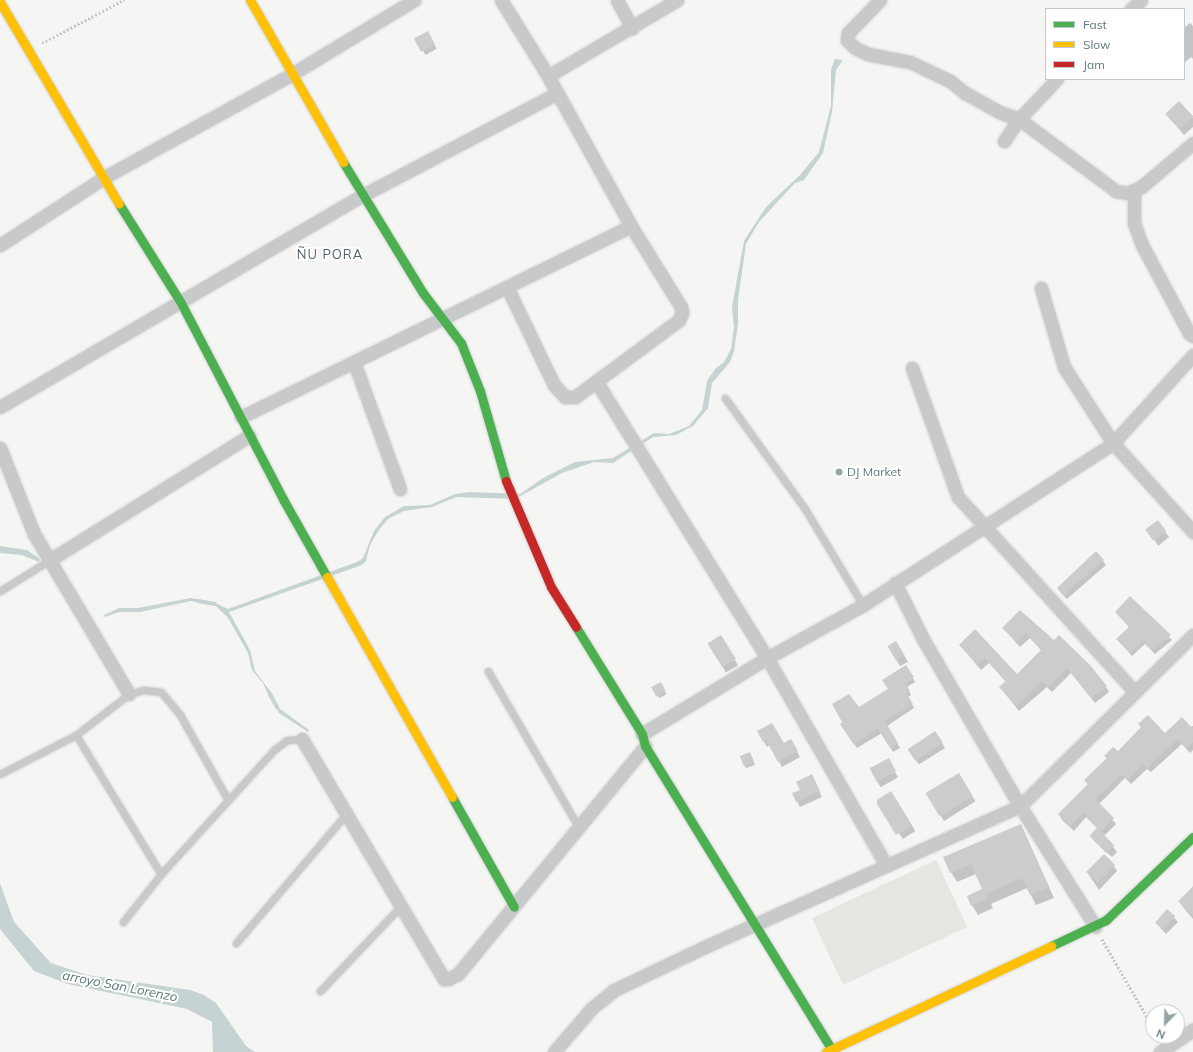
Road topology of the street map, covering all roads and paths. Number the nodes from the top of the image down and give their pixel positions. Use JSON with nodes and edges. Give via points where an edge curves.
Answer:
{"nodes":[{"id":1,"x":124,"y":0,"type":"edge"},
{"id":2,"x":250,"y":0,"type":"edge"},
{"id":3,"x":414,"y":0,"type":"edge"},
{"id":4,"x":501,"y":0,"type":"edge"},
{"id":5,"x":617,"y":0,"type":"edge"},
{"id":6,"x":677,"y":0,"type":"edge"},
{"id":7,"x":880,"y":0,"type":"edge"},
{"id":8,"x":1141,"y":0,"type":"edge"},
{"id":9,"x":0,"y":2,"type":"edge"},
{"id":10,"x":1132,"y":8,"type":"edge"},
{"id":11,"x":632,"y":28,"type":"junction"},
{"id":12,"x":30,"y":50,"type":"junction"},
{"id":13,"x":292,"y":74,"type":"junction"},
{"id":14,"x":548,"y":76,"type":"junction"},
{"id":15,"x":1056,"y":80,"type":"edge"},
{"id":16,"x":557,"y":93,"type":"junction"},
{"id":17,"x":1019,"y":119,"type":"junction"},
{"id":18,"x":1004,"y":141,"type":"dead end"},
{"id":19,"x":1193,"y":143,"type":"edge"},
{"id":20,"x":103,"y":178,"type":"junction"},
{"id":21,"x":1134,"y":191,"type":"junction"},
{"id":22,"x":363,"y":196,"type":"junction"},
{"id":23,"x":631,"y":226,"type":"junction"},
{"id":24,"x":0,"y":245,"type":"edge"},
{"id":25,"x":507,"y":287,"type":"junction"},
{"id":26,"x":1041,"y":288,"type":"dead end"},
{"id":27,"x":181,"y":303,"type":"junction"},
{"id":28,"x":444,"y":318,"type":"junction"},
{"id":29,"x":1193,"y":336,"type":"edge"},
{"id":30,"x":1193,"y":355,"type":"edge"},
{"id":31,"x":354,"y":362,"type":"junction"},
{"id":32,"x":912,"y":368,"type":"dead end"},
{"id":33,"x":596,"y":381,"type":"junction"},
{"id":34,"x":725,"y":398,"type":"dead end"},
{"id":35,"x":0,"y":407,"type":"edge"},
{"id":36,"x":241,"y":417,"type":"junction"},
{"id":37,"x":249,"y":436,"type":"junction"},
{"id":38,"x":1113,"y":443,"type":"junction"},
{"id":39,"x":0,"y":448,"type":"edge"},
{"id":40,"x":400,"y":489,"type":"dead end"},
{"id":41,"x":982,"y":527,"type":"junction"},
{"id":42,"x":1193,"y":532,"type":"edge"},
{"id":43,"x":48,"y":561,"type":"junction"},
{"id":44,"x":895,"y":583,"type":"junction"},
{"id":45,"x":0,"y":591,"type":"edge"},
{"id":46,"x":863,"y":605,"type":"junction"},
{"id":47,"x":1193,"y":635,"type":"edge"},
{"id":48,"x":766,"y":658,"type":"junction"},
{"id":49,"x":488,"y":671,"type":"dead end"},
{"id":50,"x":1135,"y":692,"type":"junction"},
{"id":51,"x":129,"y":694,"type":"junction"},
{"id":52,"x":76,"y":734,"type":"junction"},
{"id":53,"x":302,"y":739,"type":"joint"},
{"id":54,"x":643,"y":740,"type":"junction"},
{"id":55,"x":0,"y":774,"type":"edge"},
{"id":56,"x":228,"y":800,"type":"junction"},
{"id":57,"x":1020,"y":806,"type":"junction"},
{"id":58,"x":347,"y":813,"type":"junction"},
{"id":59,"x":579,"y":828,"type":"junction"},
{"id":60,"x":1193,"y":837,"type":"edge"},
{"id":61,"x":886,"y":866,"type":"junction"},
{"id":62,"x":161,"y":874,"type":"junction"},
{"id":63,"x":401,"y":906,"type":"junction"},
{"id":64,"x":514,"y":907,"type":"junction"},
{"id":65,"x":123,"y":922,"type":"dead end"},
{"id":66,"x":753,"y":925,"type":"junction"},
{"id":67,"x":1095,"y":926,"type":"junction"},
{"id":68,"x":236,"y":944,"type":"dead end"},
{"id":69,"x":320,"y":991,"type":"dead end"},
{"id":70,"x":1145,"y":1013,"type":"edge"},
{"id":71,"x":1193,"y":1030,"type":"edge"},
{"id":72,"x":830,"y":1051,"type":"edge"},
{"id":73,"x":554,"y":1052,"type":"edge"},
{"id":74,"x":1160,"y":1052,"type":"edge"}],
"edges":[{"from":1,"to":12,"type":"path"},
{"from":2,"to":13,"type":"street"},
{"from":3,"to":13,"type":"street"},
{"from":4,"to":14,"type":"street"},
{"from":5,"to":11,"type":"street"},
{"from":6,"to":11,"type":"street"},
{"from":7,"to":17,"type":"street","via":[[848,33],[847,40],[855,48],[868,54],[910,62],[950,81],[965,93],[999,112]]},
{"from":8,"to":10,"type":"street"},
{"from":9,"to":12,"type":"street"},
{"from":11,"to":14,"type":"street"},
{"from":12,"to":20,"type":"street"},
{"from":13,"to":20,"type":"street"},
{"from":13,"to":22,"type":"street"},
{"from":14,"to":16,"type":"street"},
{"from":15,"to":17,"type":"street"},
{"from":16,"to":22,"type":"street"},
{"from":16,"to":23,"type":"street"},
{"from":17,"to":18,"type":"street"},
{"from":17,"to":21,"type":"street","via":[[1073,161],[1097,175],[1108,186],[1116,191]]},
{"from":19,"to":21,"type":"street"},
{"from":20,"to":24,"type":"street"},
{"from":20,"to":27,"type":"street"},
{"from":21,"to":29,"type":"street","via":[[1134,222],[1142,245],[1185,327]]},
{"from":22,"to":27,"type":"street"},
{"from":22,"to":28,"type":"street","via":[[423,293]]},
{"from":23,"to":25,"type":"street"},
{"from":23,"to":33,"type":"street","via":[[682,313],[679,320]]},
{"from":25,"to":28,"type":"street"},
{"from":25,"to":33,"type":"street","via":[[559,392],[565,397],[575,397]]},
{"from":26,"to":38,"type":"street","via":[[1064,367]]},
{"from":27,"to":35,"type":"street"},
{"from":27,"to":36,"type":"street"},
{"from":28,"to":31,"type":"street"},
{"from":28,"to":54,"type":"street","via":[[461,343],[480,391],[504,478],[551,587]]},
{"from":30,"to":38,"type":"street"},
{"from":31,"to":36,"type":"street"},
{"from":31,"to":40,"type":"street"},
{"from":32,"to":41,"type":"street","via":[[958,497]]},
{"from":33,"to":48,"type":"street"},
{"from":34,"to":46,"type":"lane","via":[[805,509]]},
{"from":36,"to":37,"type":"street"},
{"from":37,"to":43,"type":"street"},
{"from":37,"to":64,"type":"street"},
{"from":38,"to":41,"type":"street"},
{"from":38,"to":42,"type":"street"},
{"from":39,"to":43,"type":"street","via":[[34,534]]},
{"from":41,"to":44,"type":"street"},
{"from":41,"to":50,"type":"street"},
{"from":43,"to":45,"type":"lane"},
{"from":43,"to":51,"type":"street"},
{"from":44,"to":46,"type":"street"},
{"from":44,"to":57,"type":"street","via":[[923,639]]},
{"from":46,"to":48,"type":"street"},
{"from":47,"to":50,"type":"street"},
{"from":48,"to":54,"type":"street"},
{"from":48,"to":61,"type":"street"},
{"from":49,"to":59,"type":"lane"},
{"from":50,"to":57,"type":"street"},
{"from":51,"to":52,"type":"lane"},
{"from":51,"to":56,"type":"lane","via":[[144,690],[161,692],[180,715]]},
{"from":52,"to":55,"type":"lane"},
{"from":52,"to":62,"type":"lane"},
{"from":53,"to":56,"type":"lane","via":[[287,740],[274,750]]},
{"from":53,"to":58,"type":"street"},
{"from":54,"to":59,"type":"street"},
{"from":54,"to":66,"type":"street"},
{"from":56,"to":62,"type":"lane"},
{"from":57,"to":61,"type":"street"},
{"from":57,"to":67,"type":"street"},
{"from":58,"to":63,"type":"street"},
{"from":58,"to":68,"type":"lane"},
{"from":59,"to":64,"type":"street"},
{"from":60,"to":67,"type":"street","via":[[1115,913]]},
{"from":61,"to":66,"type":"street"},
{"from":62,"to":65,"type":"lane"},
{"from":63,"to":64,"type":"street","via":[[444,979],[458,974]]},
{"from":63,"to":69,"type":"lane"},
{"from":66,"to":72,"type":"street"},
{"from":66,"to":73,"type":"street","via":[[614,990],[592,1008]]},
{"from":67,"to":70,"type":"path"},
{"from":67,"to":72,"type":"street"},
{"from":71,"to":74,"type":"street"}]}
